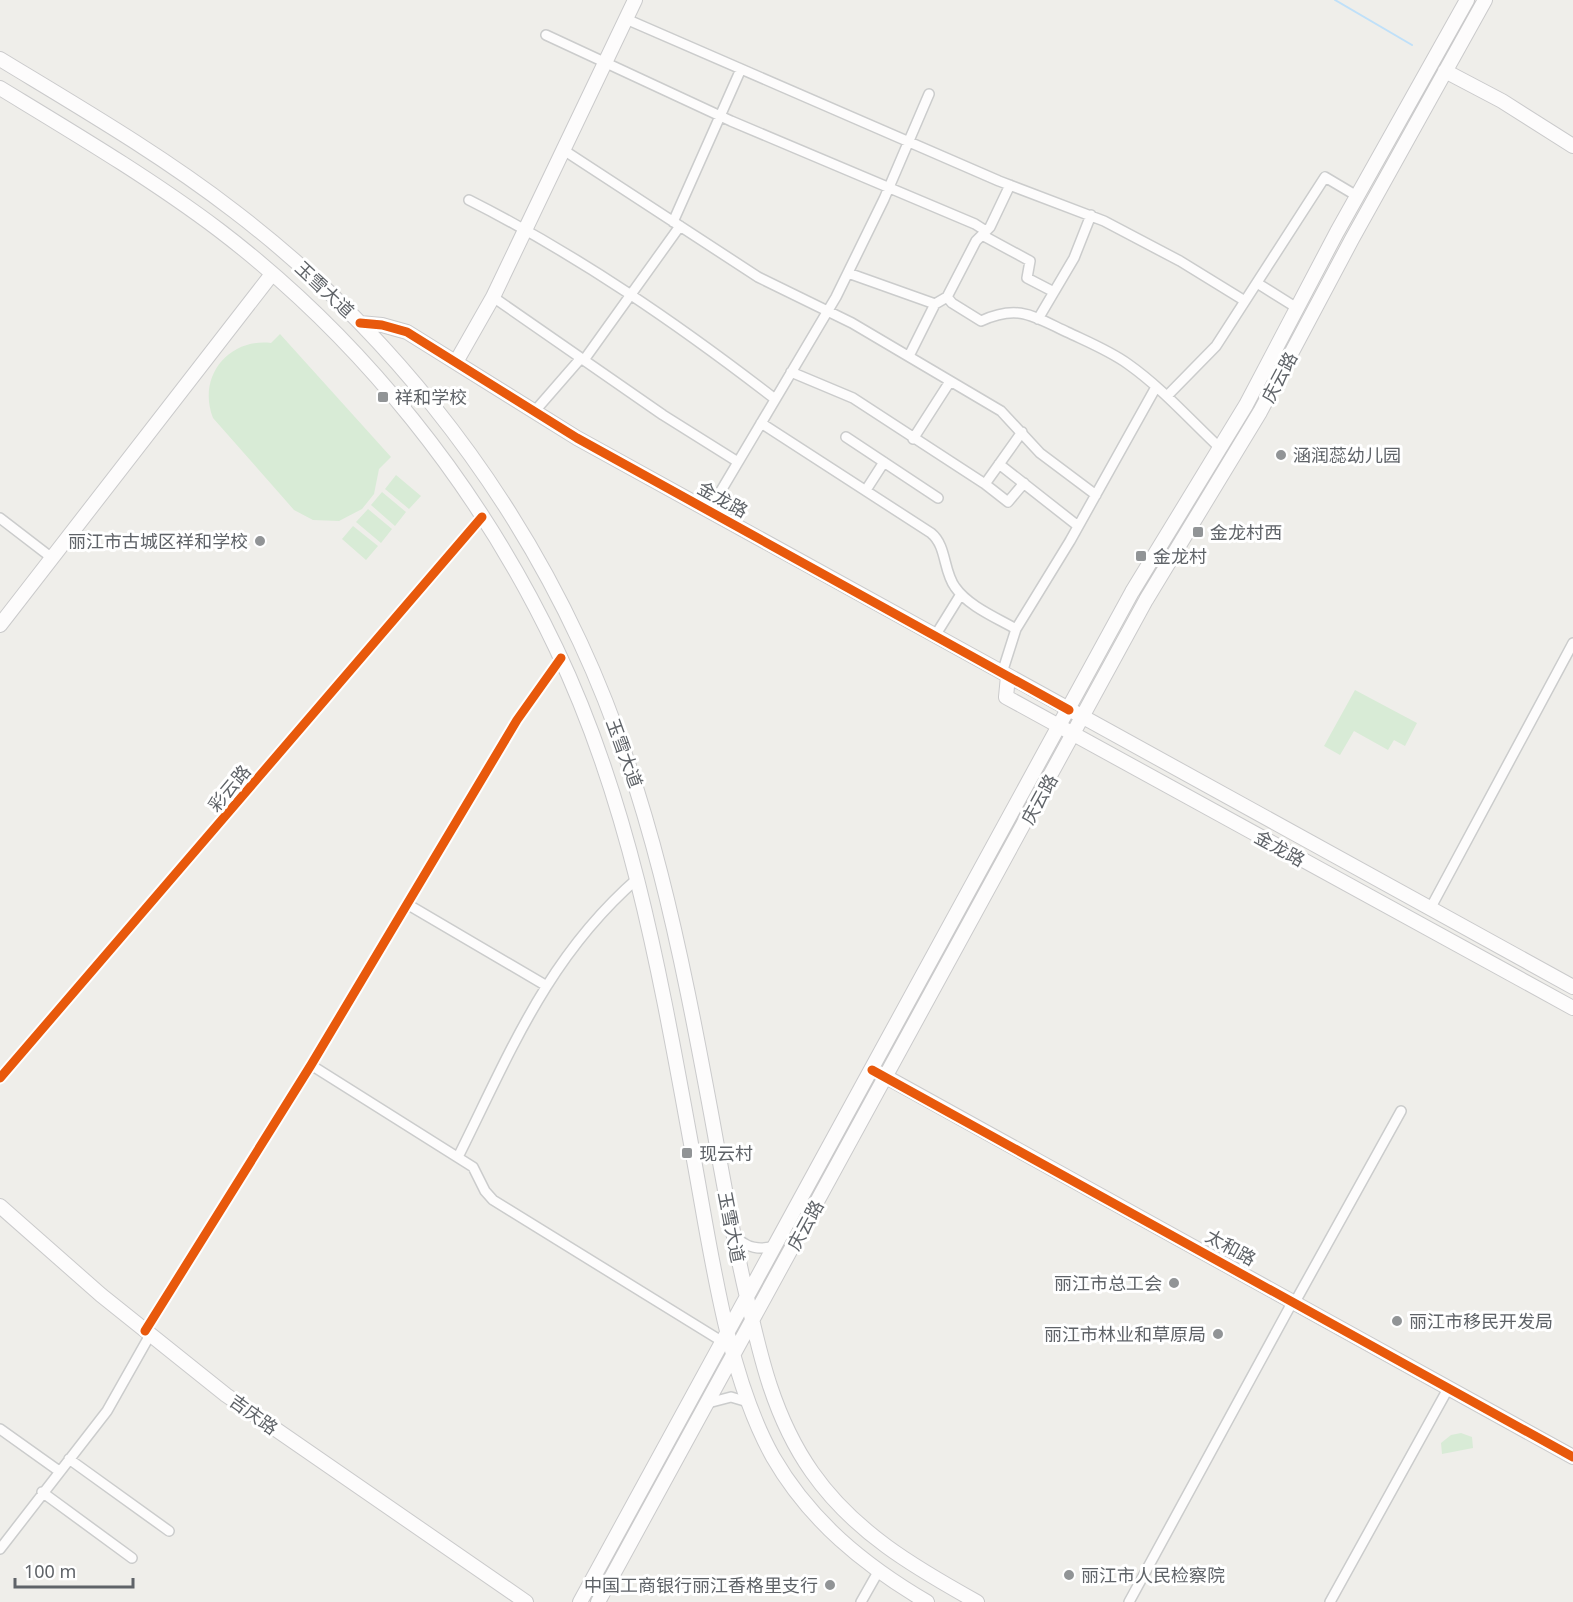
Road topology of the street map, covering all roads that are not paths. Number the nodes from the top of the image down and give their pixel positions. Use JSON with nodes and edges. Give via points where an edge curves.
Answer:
{"nodes":[{"id":1,"x":635,"y":0,"type":"edge"},
{"id":2,"x":1467,"y":0,"type":"edge"},
{"id":3,"x":1485,"y":0,"type":"edge"},
{"id":4,"x":626,"y":19,"type":"junction"},
{"id":5,"x":546,"y":35,"type":"dead end"},
{"id":6,"x":0,"y":58,"type":"edge"},
{"id":7,"x":606,"y":64,"type":"junction"},
{"id":8,"x":741,"y":69,"type":"junction"},
{"id":9,"x":1445,"y":71,"type":"junction"},
{"id":10,"x":0,"y":88,"type":"edge"},
{"id":11,"x":929,"y":94,"type":"dead end"},
{"id":12,"x":720,"y":116,"type":"junction"},
{"id":13,"x":909,"y":142,"type":"junction"},
{"id":14,"x":1573,"y":146,"type":"edge"},
{"id":15,"x":565,"y":151,"type":"junction"},
{"id":16,"x":1010,"y":185,"type":"junction"},
{"id":17,"x":889,"y":187,"type":"junction"},
{"id":18,"x":1357,"y":196,"type":"junction"},
{"id":19,"x":469,"y":200,"type":"dead end"},
{"id":20,"x":1091,"y":215,"type":"junction"},
{"id":21,"x":677,"y":224,"type":"junction"},
{"id":22,"x":526,"y":229,"type":"junction"},
{"id":23,"x":984,"y":233,"type":"junction"},
{"id":24,"x":848,"y":273,"type":"junction"},
{"id":25,"x":272,"y":274,"type":"junction"},
{"id":26,"x":1257,"y":283,"type":"junction"},
{"id":27,"x":1054,"y":292,"type":"junction"},
{"id":28,"x":631,"y":295,"type":"junction"},
{"id":29,"x":494,"y":297,"type":"junction"},
{"id":30,"x":947,"y":297,"type":"junction"},
{"id":31,"x":1245,"y":301,"type":"junction"},
{"id":32,"x":935,"y":304,"type":"junction"},
{"id":33,"x":1298,"y":308,"type":"junction"},
{"id":34,"x":827,"y":311,"type":"junction"},
{"id":35,"x":1038,"y":319,"type":"junction"},
{"id":36,"x":360,"y":323,"type":"junction"},
{"id":37,"x":909,"y":356,"type":"junction"},
{"id":38,"x":583,"y":359,"type":"junction"},
{"id":39,"x":456,"y":362,"type":"junction"},
{"id":40,"x":791,"y":372,"type":"junction"},
{"id":41,"x":949,"y":383,"type":"junction"},
{"id":42,"x":1156,"y":387,"type":"junction"},
{"id":43,"x":1167,"y":396,"type":"junction"},
{"id":44,"x":775,"y":399,"type":"junction"},
{"id":45,"x":534,"y":412,"type":"junction"},
{"id":46,"x":761,"y":423,"type":"junction"},
{"id":47,"x":1022,"y":432,"type":"junction"},
{"id":48,"x":846,"y":437,"type":"dead end"},
{"id":49,"x":913,"y":439,"type":"junction"},
{"id":50,"x":1220,"y":448,"type":"junction"},
{"id":51,"x":738,"y":462,"type":"junction"},
{"id":52,"x":884,"y":462,"type":"junction"},
{"id":53,"x":999,"y":464,"type":"junction"},
{"id":54,"x":1024,"y":483,"type":"junction"},
{"id":55,"x":985,"y":484,"type":"junction"},
{"id":56,"x":866,"y":490,"type":"junction"},
{"id":57,"x":1096,"y":495,"type":"junction"},
{"id":58,"x":938,"y":498,"type":"dead end"},
{"id":59,"x":709,"y":511,"type":"junction"},
{"id":60,"x":482,"y":517,"type":"junction"},
{"id":61,"x":0,"y":518,"type":"edge"},
{"id":62,"x":1078,"y":526,"type":"junction"},
{"id":63,"x":52,"y":558,"type":"junction"},
{"id":64,"x":961,"y":594,"type":"junction"},
{"id":65,"x":0,"y":625,"type":"edge"},
{"id":66,"x":1016,"y":629,"type":"junction"},
{"id":67,"x":935,"y":636,"type":"junction"},
{"id":68,"x":1573,"y":644,"type":"edge"},
{"id":69,"x":561,"y":658,"type":"junction"},
{"id":70,"x":1005,"y":674,"type":"junction"},
{"id":71,"x":1069,"y":710,"type":"junction"},
{"id":72,"x":1083,"y":718,"type":"junction"},
{"id":73,"x":1060,"y":727,"type":"junction"},
{"id":74,"x":1074,"y":735,"type":"junction"},
{"id":75,"x":638,"y":878,"type":"junction"},
{"id":76,"x":407,"y":904,"type":"junction"},
{"id":77,"x":1430,"y":909,"type":"junction"},
{"id":78,"x":545,"y":986,"type":"junction"},
{"id":79,"x":1573,"y":987,"type":"edge"},
{"id":80,"x":1573,"y":1008,"type":"edge"},
{"id":81,"x":311,"y":1065,"type":"junction"},
{"id":82,"x":872,"y":1070,"type":"junction"},
{"id":83,"x":0,"y":1078,"type":"edge"},
{"id":84,"x":886,"y":1078,"type":"junction"},
{"id":85,"x":1401,"y":1111,"type":"dead end"},
{"id":86,"x":458,"y":1157,"type":"junction"},
{"id":87,"x":0,"y":1206,"type":"edge"},
{"id":88,"x":733,"y":1233,"type":"junction"},
{"id":89,"x":776,"y":1245,"type":"junction"},
{"id":90,"x":747,"y":1298,"type":"junction"},
{"id":91,"x":1294,"y":1301,"type":"junction"},
{"id":92,"x":752,"y":1321,"type":"junction"},
{"id":93,"x":147,"y":1333,"type":"junction"},
{"id":94,"x":726,"y":1336,"type":"junction"},
{"id":95,"x":735,"y":1353,"type":"junction"},
{"id":96,"x":1449,"y":1387,"type":"junction"},
{"id":97,"x":748,"y":1402,"type":"junction"},
{"id":98,"x":708,"y":1403,"type":"junction"},
{"id":99,"x":0,"y":1429,"type":"edge"},
{"id":100,"x":1573,"y":1456,"type":"edge"},
{"id":101,"x":69,"y":1458,"type":"junction"},
{"id":102,"x":59,"y":1471,"type":"junction"},
{"id":103,"x":42,"y":1492,"type":"junction"},
{"id":104,"x":169,"y":1531,"type":"dead end"},
{"id":105,"x":0,"y":1549,"type":"edge"},
{"id":106,"x":132,"y":1558,"type":"dead end"},
{"id":107,"x":878,"y":1572,"type":"junction"},
{"id":108,"x":526,"y":1602,"type":"edge"},
{"id":109,"x":580,"y":1602,"type":"edge"},
{"id":110,"x":598,"y":1602,"type":"edge"},
{"id":111,"x":861,"y":1602,"type":"edge"},
{"id":112,"x":927,"y":1602,"type":"edge"},
{"id":113,"x":977,"y":1602,"type":"edge"},
{"id":114,"x":1129,"y":1602,"type":"edge"},
{"id":115,"x":1330,"y":1602,"type":"edge"}],
"edges":[{"from":1,"to":4,"type":"main road"},
{"from":2,"to":18,"type":"main road","name":"庆云路"},
{"from":3,"to":9,"type":"main road","name":"庆云路"},
{"from":4,"to":7,"type":"main road"},
{"from":4,"to":8,"type":"street"},
{"from":5,"to":7,"type":"street"},
{"from":6,"to":36,"type":"main road","name":"玉雪大道","via":[[231,208]]},
{"from":7,"to":12,"type":"street"},
{"from":7,"to":15,"type":"main road"},
{"from":8,"to":12,"type":"street"},
{"from":8,"to":13,"type":"street"},
{"from":9,"to":14,"type":"main road"},
{"from":9,"to":72,"type":"main road","name":"庆云路","via":[[1281,375],[1146,600]]},
{"from":10,"to":25,"type":"main road","name":"玉雪大道","via":[[174,199]]},
{"from":11,"to":13,"type":"street"},
{"from":12,"to":17,"type":"street"},
{"from":12,"to":21,"type":"street"},
{"from":13,"to":16,"type":"street"},
{"from":13,"to":17,"type":"street"},
{"from":15,"to":21,"type":"street"},
{"from":15,"to":22,"type":"main road"},
{"from":16,"to":20,"type":"street"},
{"from":16,"to":23,"type":"street"},
{"from":17,"to":23,"type":"street","via":[[975,224]]},
{"from":17,"to":24,"type":"street"},
{"from":18,"to":26,"type":"street","via":[[1325,177]]},
{"from":18,"to":33,"type":"main road","name":"庆云路"},
{"from":19,"to":22,"type":"street"},
{"from":20,"to":27,"type":"street","via":[[1074,258]]},
{"from":20,"to":31,"type":"street","via":[[1154,246]]},
{"from":21,"to":28,"type":"street"},
{"from":21,"to":34,"type":"street","via":[[758,277]]},
{"from":22,"to":28,"type":"street"},
{"from":22,"to":29,"type":"main road"},
{"from":23,"to":27,"type":"street","via":[[1030,261],[1027,278]]},
{"from":23,"to":30,"type":"street"},
{"from":24,"to":32,"type":"street"},
{"from":24,"to":34,"type":"street"},
{"from":25,"to":60,"type":"main road","name":"玉雪大道","via":[[378,378]]},
{"from":25,"to":63,"type":"main road"},
{"from":26,"to":31,"type":"street"},
{"from":26,"to":33,"type":"street"},
{"from":27,"to":35,"type":"street"},
{"from":28,"to":38,"type":"street"},
{"from":28,"to":44,"type":"street","via":[[678,325]]},
{"from":29,"to":38,"type":"street"},
{"from":29,"to":39,"type":"main road"},
{"from":30,"to":32,"type":"street"},
{"from":30,"to":35,"type":"street","via":[[981,321],[1009,311]]},
{"from":31,"to":43,"type":"street","via":[[1216,346]]},
{"from":32,"to":37,"type":"street"},
{"from":33,"to":50,"type":"main road","name":"庆云路"},
{"from":34,"to":37,"type":"street"},
{"from":34,"to":40,"type":"street"},
{"from":35,"to":42,"type":"street","via":[[1117,356]]},
{"from":36,"to":39,"type":"main road","name":"金龙路","via":[[400,329]]},
{"from":36,"to":88,"type":"main road","name":"玉雪大道","via":[[430,401],[498,497],[565,610],[604,696],[639,791],[662,872]]},
{"from":37,"to":41,"type":"street"},
{"from":38,"to":45,"type":"street"},
{"from":38,"to":51,"type":"street"},
{"from":39,"to":45,"type":"main road","name":"金龙路"},
{"from":40,"to":44,"type":"street"},
{"from":40,"to":49,"type":"street","via":[[854,399]]},
{"from":41,"to":47,"type":"street","via":[[1001,411]]},
{"from":41,"to":49,"type":"street"},
{"from":42,"to":43,"type":"street"},
{"from":42,"to":57,"type":"street"},
{"from":43,"to":50,"type":"street"},
{"from":44,"to":46,"type":"street"},
{"from":45,"to":59,"type":"main road","name":"金龙路"},
{"from":46,"to":51,"type":"street"},
{"from":46,"to":56,"type":"street"},
{"from":47,"to":53,"type":"street"},
{"from":47,"to":57,"type":"street","via":[[1040,453]]},
{"from":48,"to":52,"type":"street"},
{"from":49,"to":55,"type":"street"},
{"from":50,"to":71,"type":"main road","name":"庆云路","via":[[1132,592]]},
{"from":51,"to":59,"type":"street"},
{"from":52,"to":56,"type":"street"},
{"from":52,"to":58,"type":"street"},
{"from":53,"to":54,"type":"street"},
{"from":53,"to":55,"type":"street"},
{"from":54,"to":55,"type":"street","via":[[1008,502]]},
{"from":54,"to":62,"type":"street"},
{"from":56,"to":64,"type":"street","via":[[936,536],[950,578]]},
{"from":57,"to":62,"type":"street"},
{"from":59,"to":67,"type":"main road","name":"金龙路"},
{"from":60,"to":69,"type":"main road","name":"玉雪大道"},
{"from":60,"to":83,"type":"street","name":"彩云路"},
{"from":61,"to":63,"type":"street"},
{"from":62,"to":66,"type":"street"},
{"from":63,"to":65,"type":"main road"},
{"from":64,"to":66,"type":"street"},
{"from":64,"to":67,"type":"street"},
{"from":66,"to":70,"type":"street"},
{"from":67,"to":70,"type":"main road","name":"金龙路"},
{"from":68,"to":77,"type":"street"},
{"from":69,"to":75,"type":"main road","name":"玉雪大道","via":[[608,777]]},
{"from":69,"to":76,"type":"street","via":[[517,720]]},
{"from":70,"to":71,"type":"main road","name":"金龙路"},
{"from":70,"to":73,"type":"main road","name":"金龙路","via":[[1006,697]]},
{"from":71,"to":72,"type":"main road","name":"金龙路"},
{"from":71,"to":73,"type":"main road","name":"庆云路"},
{"from":72,"to":74,"type":"main road","name":"庆云路"},
{"from":72,"to":77,"type":"main road","name":"金龙路"},
{"from":73,"to":74,"type":"main road","name":"金龙路"},
{"from":73,"to":82,"type":"main road","name":"庆云路"},
{"from":74,"to":80,"type":"main road","name":"金龙路"},
{"from":74,"to":84,"type":"main road","name":"庆云路"},
{"from":75,"to":78,"type":"street","via":[[578,938]]},
{"from":75,"to":94,"type":"main road","name":"玉雪大道"},
{"from":76,"to":78,"type":"street"},
{"from":76,"to":81,"type":"street"},
{"from":77,"to":79,"type":"main road","name":"金龙路"},
{"from":78,"to":86,"type":"street"},
{"from":81,"to":86,"type":"street"},
{"from":81,"to":93,"type":"street"},
{"from":82,"to":84,"type":"main road","name":"太和路"},
{"from":82,"to":89,"type":"main road","name":"庆云路"},
{"from":84,"to":91,"type":"main road","name":"太和路"},
{"from":84,"to":92,"type":"main road","name":"庆云路"},
{"from":85,"to":91,"type":"street"},
{"from":86,"to":94,"type":"street","via":[[473,1167],[493,1200]]},
{"from":87,"to":93,"type":"main road","name":"吉庆路"},
{"from":88,"to":89,"type":"street","via":[[750,1247]]},
{"from":88,"to":90,"type":"main road","name":"玉雪大道"},
{"from":89,"to":90,"type":"main road","name":"庆云路"},
{"from":90,"to":92,"type":"main road","name":"玉雪大道"},
{"from":90,"to":94,"type":"main road","name":"庆云路"},
{"from":91,"to":96,"type":"main road","name":"太和路"},
{"from":91,"to":114,"type":"street"},
{"from":92,"to":95,"type":"main road","name":"庆云路"},
{"from":92,"to":113,"type":"main road","name":"玉雪大道","via":[[782,1419],[824,1488],[881,1544]]},
{"from":93,"to":101,"type":"street","via":[[117,1396]]},
{"from":93,"to":108,"type":"main road","name":"吉庆路","via":[[272,1427]]},
{"from":94,"to":95,"type":"main road","name":"玉雪大道"},
{"from":94,"to":109,"type":"main road","name":"庆云路"},
{"from":95,"to":97,"type":"main road","name":"玉雪大道"},
{"from":95,"to":98,"type":"main road","name":"庆云路"},
{"from":96,"to":100,"type":"main road","name":"太和路"},
{"from":96,"to":115,"type":"street"},
{"from":97,"to":98,"type":"street","via":[[731,1397]]},
{"from":97,"to":107,"type":"main road","name":"玉雪大道","via":[[765,1442],[793,1488],[828,1529]]},
{"from":98,"to":110,"type":"main road","name":"庆云路"},
{"from":99,"to":102,"type":"street"},
{"from":101,"to":102,"type":"street"},
{"from":101,"to":104,"type":"street"},
{"from":102,"to":103,"type":"street"},
{"from":103,"to":105,"type":"street"},
{"from":103,"to":106,"type":"street"},
{"from":107,"to":111,"type":"street"},
{"from":107,"to":112,"type":"main road","name":"玉雪大道"}]}
